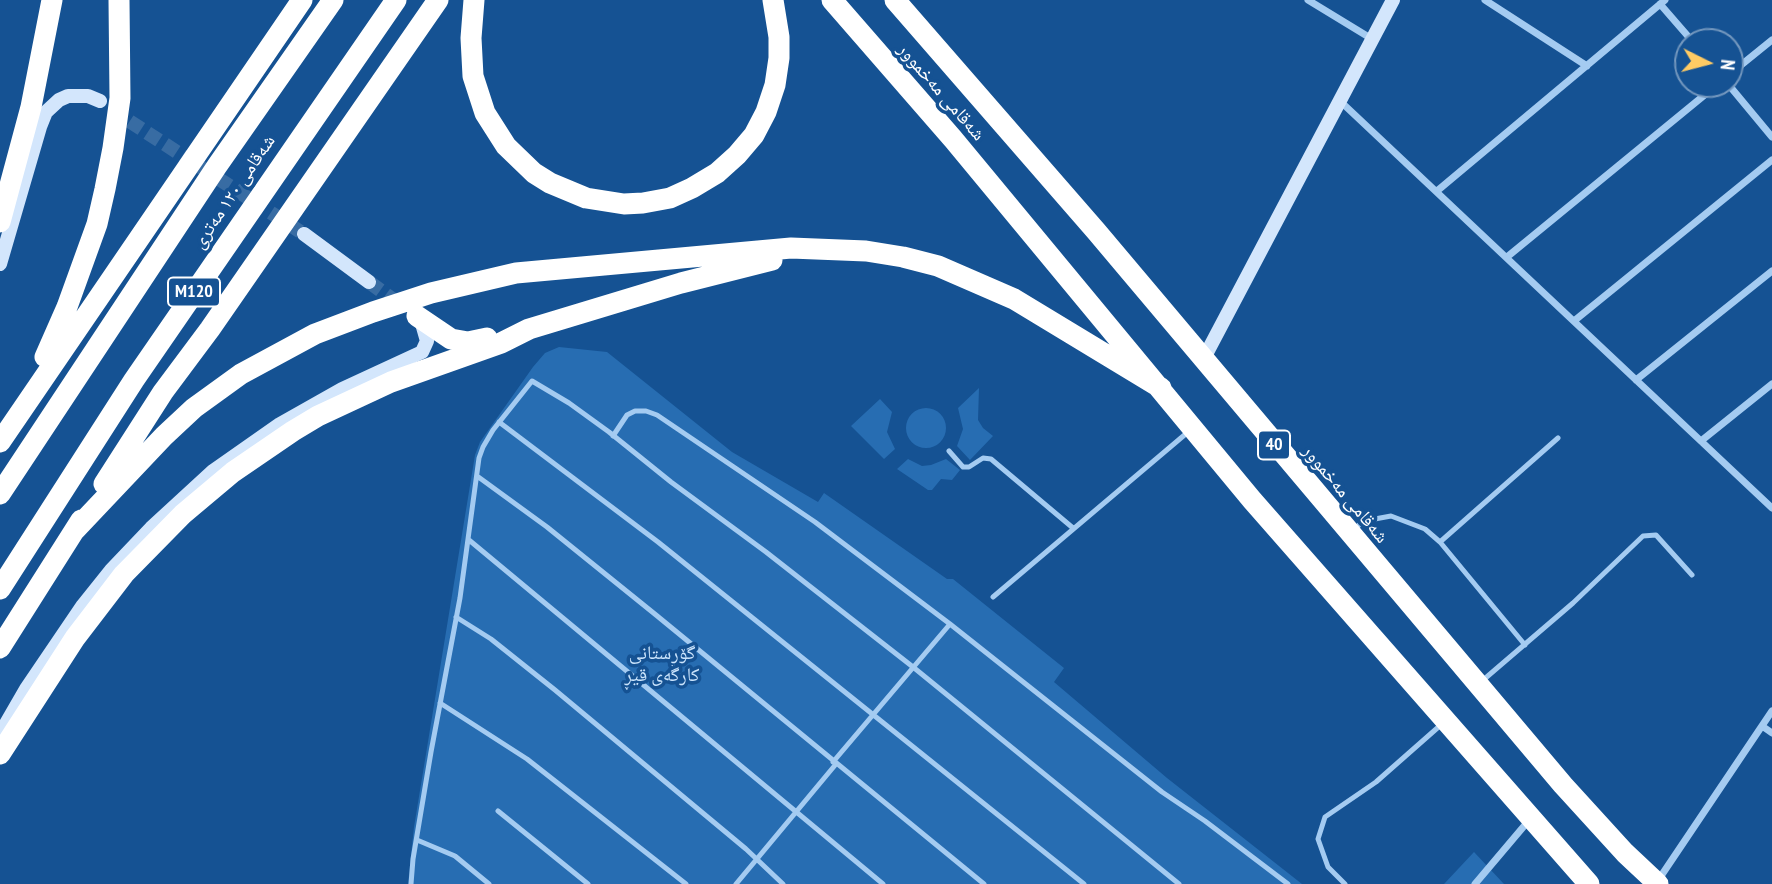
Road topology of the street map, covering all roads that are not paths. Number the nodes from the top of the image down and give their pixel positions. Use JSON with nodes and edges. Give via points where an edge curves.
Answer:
{"nodes":[{"id":1,"x":52,"y":0,"type":"edge"},
{"id":2,"x":119,"y":0,"type":"edge"},
{"id":3,"x":302,"y":0,"type":"edge"},
{"id":4,"x":333,"y":0,"type":"edge"},
{"id":5,"x":396,"y":0,"type":"edge"},
{"id":6,"x":438,"y":0,"type":"edge"},
{"id":7,"x":474,"y":0,"type":"edge"},
{"id":8,"x":774,"y":0,"type":"edge"},
{"id":9,"x":832,"y":0,"type":"edge"},
{"id":10,"x":895,"y":0,"type":"edge"},
{"id":11,"x":1308,"y":0,"type":"edge"},
{"id":12,"x":1393,"y":0,"type":"edge"},
{"id":13,"x":1485,"y":0,"type":"edge"},
{"id":14,"x":1662,"y":2,"type":"edge"},
{"id":15,"x":1682,"y":28,"type":"edge"},
{"id":16,"x":1372,"y":40,"type":"junction"},
{"id":17,"x":1772,"y":40,"type":"edge"},
{"id":18,"x":1744,"y":63,"type":"edge"},
{"id":19,"x":1587,"y":66,"type":"junction"},
{"id":20,"x":1701,"y":98,"type":"edge"},
{"id":21,"x":1740,"y":98,"type":"edge"},
{"id":22,"x":100,"y":101,"type":"tunnel mouth"},
{"id":23,"x":1340,"y":101,"type":"junction"},
{"id":24,"x":1772,"y":137,"type":"edge"},
{"id":25,"x":1772,"y":160,"type":"edge"},
{"id":26,"x":1437,"y":191,"type":"junction"},
{"id":27,"x":0,"y":222,"type":"edge"},
{"id":28,"x":304,"y":234,"type":"tunnel mouth"},
{"id":29,"x":844,"y":250,"type":"junction"},
{"id":30,"x":1507,"y":257,"type":"junction"},
{"id":31,"x":0,"y":264,"type":"edge"},
{"id":32,"x":1772,"y":271,"type":"edge"},
{"id":33,"x":369,"y":282,"type":"tunnel mouth"},
{"id":34,"x":419,"y":318,"type":"joint"},
{"id":35,"x":1574,"y":321,"type":"junction"},
{"id":36,"x":529,"y":329,"type":"junction"},
{"id":37,"x":1203,"y":360,"type":"junction"},
{"id":38,"x":1636,"y":380,"type":"junction"},
{"id":39,"x":1772,"y":384,"type":"edge"},
{"id":40,"x":1161,"y":388,"type":"junction"},
{"id":41,"x":20,"y":410,"type":"junction"},
{"id":42,"x":499,"y":422,"type":"junction"},
{"id":43,"x":1193,"y":428,"type":"junction"},
{"id":44,"x":613,"y":436,"type":"junction"},
{"id":45,"x":1558,"y":438,"type":"dead end"},
{"id":46,"x":1701,"y":441,"type":"junction"},
{"id":47,"x":0,"y":442,"type":"edge"},
{"id":48,"x":949,"y":451,"type":"dead end"},
{"id":49,"x":477,"y":476,"type":"junction"},
{"id":50,"x":0,"y":494,"type":"edge"},
{"id":51,"x":1772,"y":508,"type":"edge"},
{"id":52,"x":1073,"y":528,"type":"junction"},
{"id":53,"x":75,"y":530,"type":"junction"},
{"id":54,"x":1349,"y":534,"type":"junction"},
{"id":55,"x":469,"y":540,"type":"junction"},
{"id":56,"x":1440,"y":542,"type":"junction"},
{"id":57,"x":1692,"y":575,"type":"dead end"},
{"id":58,"x":0,"y":589,"type":"edge"},
{"id":59,"x":993,"y":597,"type":"dead end"},
{"id":60,"x":456,"y":617,"type":"junction"},
{"id":61,"x":950,"y":624,"type":"junction"},
{"id":62,"x":1525,"y":645,"type":"junction"},
{"id":63,"x":0,"y":648,"type":"edge"},
{"id":64,"x":913,"y":667,"type":"junction"},
{"id":65,"x":1477,"y":685,"type":"junction"},
{"id":66,"x":440,"y":703,"type":"junction"},
{"id":67,"x":1772,"y":711,"type":"edge"},
{"id":68,"x":874,"y":714,"type":"junction"},
{"id":69,"x":1445,"y":721,"type":"junction"},
{"id":70,"x":1762,"y":726,"type":"junction"},
{"id":71,"x":1772,"y":733,"type":"edge"},
{"id":72,"x":0,"y":734,"type":"edge"},
{"id":73,"x":0,"y":754,"type":"edge"},
{"id":74,"x":835,"y":763,"type":"junction"},
{"id":75,"x":498,"y":811,"type":"dead end"},
{"id":76,"x":796,"y":813,"type":"junction"},
{"id":77,"x":1531,"y":819,"type":"junction"},
{"id":78,"x":416,"y":840,"type":"junction"},
{"id":79,"x":757,"y":859,"type":"junction"},
{"id":80,"x":1657,"y":883,"type":"edge"},
{"id":81,"x":411,"y":884,"type":"edge"},
{"id":82,"x":489,"y":884,"type":"edge"},
{"id":83,"x":588,"y":884,"type":"edge"},
{"id":84,"x":686,"y":884,"type":"edge"},
{"id":85,"x":736,"y":884,"type":"edge"},
{"id":86,"x":783,"y":884,"type":"edge"},
{"id":87,"x":883,"y":884,"type":"edge"},
{"id":88,"x":984,"y":884,"type":"edge"},
{"id":89,"x":1084,"y":884,"type":"edge"},
{"id":90,"x":1179,"y":884,"type":"edge"},
{"id":91,"x":1288,"y":884,"type":"edge"},
{"id":92,"x":1345,"y":884,"type":"edge"},
{"id":93,"x":1475,"y":884,"type":"edge"},
{"id":94,"x":1589,"y":884,"type":"edge"}],
"edges":[{"from":1,"to":27,"type":"highway","via":[[31,107]]},
{"from":2,"to":41,"type":"highway","via":[[120,98],[97,224],[67,307]]},
{"from":3,"to":41,"type":"highway"},
{"from":4,"to":50,"type":"highway","name":"شەقامی ١٢٠ مەتری","number":"M120"},
{"from":5,"to":58,"type":"highway","name":"شەقامی ١٢٠ مەتری","number":"M120","via":[[134,380]]},
{"from":6,"to":53,"type":"highway","via":[[163,392]]},
{"from":7,"to":8,"type":"highway","via":[[473,76],[485,113],[506,146],[534,173],[559,188],[624,204],[670,198],[692,188],[717,173],[754,135],[775,85],[779,58]]},
{"from":9,"to":40,"type":"highway","name":"شەقامی مەخموور"},
{"from":10,"to":37,"type":"highway","name":"شەقامی مەخموور","number":"40"},
{"from":11,"to":16,"type":"street"},
{"from":12,"to":16,"type":"street"},
{"from":13,"to":19,"type":"street"},
{"from":14,"to":15,"type":"street"},
{"from":14,"to":19,"type":"street"},
{"from":16,"to":23,"type":"street"},
{"from":17,"to":18,"type":"street"},
{"from":19,"to":26,"type":"street"},
{"from":20,"to":30,"type":"street"},
{"from":21,"to":24,"type":"street"},
{"from":22,"to":31,"type":"street","via":[[68,96],[46,112]]},
{"from":23,"to":26,"type":"street"},
{"from":23,"to":37,"type":"street"},
{"from":25,"to":35,"type":"street"},
{"from":26,"to":30,"type":"street"},
{"from":28,"to":33,"type":"street"},
{"from":29,"to":36,"type":"highway","via":[[737,268]]},
{"from":29,"to":40,"type":"highway","via":[[921,261],[976,281]]},
{"from":29,"to":53,"type":"highway","via":[[779,248],[516,273],[373,312],[315,334],[231,381],[194,408]]},
{"from":30,"to":35,"type":"street"},
{"from":32,"to":38,"type":"street"},
{"from":34,"to":36,"type":"highway","via":[[451,340],[462,342]]},
{"from":34,"to":72,"type":"street","via":[[427,341],[422,352],[280,424],[213,471],[151,528],[83,606]]},
{"from":35,"to":38,"type":"street"},
{"from":36,"to":73,"type":"highway","via":[[344,403],[233,472],[124,574],[75,638]]},
{"from":37,"to":54,"type":"highway","name":"شەقامی مەخموور","number":"40"},
{"from":38,"to":46,"type":"street"},
{"from":39,"to":46,"type":"street"},
{"from":40,"to":43,"type":"highway","name":"شەقامی مەخموور"},
{"from":41,"to":47,"type":"highway"},
{"from":42,"to":44,"type":"lane","via":[[532,381]]},
{"from":42,"to":49,"type":"lane","via":[[482,447]]},
{"from":42,"to":68,"type":"lane"},
{"from":43,"to":52,"type":"lane"},
{"from":43,"to":69,"type":"highway","name":"شەقامی مەخموور"},
{"from":44,"to":61,"type":"lane","via":[[635,411],[657,415],[815,522]]},
{"from":44,"to":64,"type":"lane"},
{"from":45,"to":56,"type":"lane"},
{"from":46,"to":51,"type":"street"},
{"from":48,"to":52,"type":"lane","via":[[963,467],[991,459]]},
{"from":49,"to":55,"type":"lane"},
{"from":49,"to":74,"type":"lane","via":[[558,536]]},
{"from":52,"to":59,"type":"lane"},
{"from":53,"to":63,"type":"highway"},
{"from":54,"to":56,"type":"lane","via":[[1364,522],[1391,516],[1425,530]]},
{"from":54,"to":65,"type":"highway","name":"شەقامی مەخموور","number":"40"},
{"from":55,"to":60,"type":"lane"},
{"from":55,"to":76,"type":"lane"},
{"from":56,"to":62,"type":"lane"},
{"from":57,"to":62,"type":"lane","via":[[1656,535],[1643,537]]},
{"from":60,"to":66,"type":"lane"},
{"from":60,"to":79,"type":"lane","via":[[509,653]]},
{"from":61,"to":64,"type":"lane"},
{"from":61,"to":91,"type":"lane","via":[[1162,792]]},
{"from":62,"to":65,"type":"lane"},
{"from":64,"to":68,"type":"lane"},
{"from":64,"to":90,"type":"lane"},
{"from":65,"to":80,"type":"highway","name":"شەقامی مەخموور","number":"40","via":[[1563,785]]},
{"from":66,"to":78,"type":"lane"},
{"from":66,"to":84,"type":"lane","via":[[527,759]]},
{"from":67,"to":70,"type":"street"},
{"from":68,"to":74,"type":"lane"},
{"from":68,"to":89,"type":"lane"},
{"from":69,"to":77,"type":"highway","name":"شەقامی مەخموور"},
{"from":69,"to":92,"type":"lane","via":[[1376,782],[1325,817],[1318,839],[1328,867]]},
{"from":70,"to":71,"type":"street"},
{"from":70,"to":80,"type":"street"},
{"from":74,"to":76,"type":"lane"},
{"from":74,"to":88,"type":"lane"},
{"from":75,"to":83,"type":"lane"},
{"from":76,"to":79,"type":"lane"},
{"from":76,"to":87,"type":"lane"},
{"from":77,"to":93,"type":"street"},
{"from":77,"to":94,"type":"highway","name":"شەقامی مەخموور"},
{"from":78,"to":81,"type":"lane"},
{"from":78,"to":82,"type":"lane","via":[[456,856]]},
{"from":79,"to":85,"type":"lane"},
{"from":79,"to":86,"type":"lane"}]}
